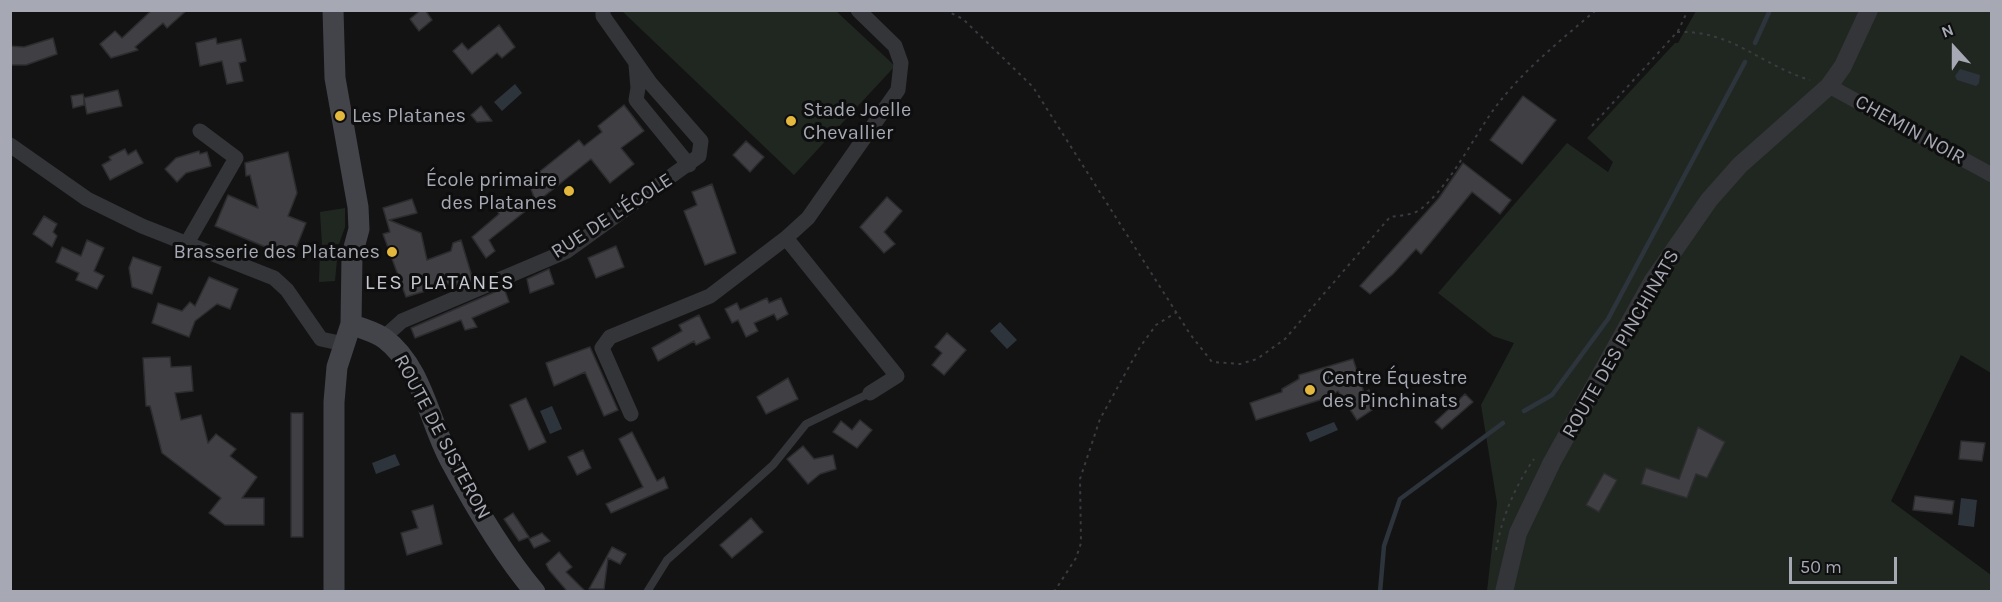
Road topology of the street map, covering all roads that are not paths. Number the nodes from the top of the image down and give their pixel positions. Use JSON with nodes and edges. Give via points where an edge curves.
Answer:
{"nodes":[{"id":1,"x":333,"y":10,"type":"edge"},
{"id":2,"x":603,"y":10,"type":"edge"},
{"id":3,"x":858,"y":10,"type":"edge"},
{"id":4,"x":1869,"y":10,"type":"edge"},
{"id":5,"x":635,"y":60,"type":"junction"},
{"id":6,"x":1829,"y":86,"type":"junction"},
{"id":7,"x":200,"y":131,"type":"dead end"},
{"id":8,"x":10,"y":145,"type":"edge"},
{"id":9,"x":689,"y":165,"type":"junction"},
{"id":10,"x":1992,"y":175,"type":"edge"},
{"id":11,"x":786,"y":238,"type":"junction"},
{"id":12,"x":187,"y":243,"type":"junction"},
{"id":13,"x":351,"y":324,"type":"junction"},
{"id":14,"x":383,"y":338,"type":"junction"},
{"id":15,"x":344,"y":344,"type":"junction"},
{"id":16,"x":870,"y":393,"type":"joint"},
{"id":17,"x":631,"y":414,"type":"dead end"},
{"id":18,"x":334,"y":591,"type":"edge"},
{"id":19,"x":535,"y":591,"type":"edge"},
{"id":20,"x":647,"y":591,"type":"edge"},
{"id":21,"x":1503,"y":591,"type":"edge"}],
"edges":[{"from":1,"to":13,"type":"main road","via":[[335,78],[358,207],[359,229],[352,255]]},
{"from":2,"to":5,"type":"street","via":[[603,16]]},
{"from":3,"to":11,"type":"street","via":[[896,46],[901,63],[898,90],[808,218]]},
{"from":4,"to":6,"type":"street","name":"ROUTE DES PINCHINATS","via":[[1843,66]]},
{"from":5,"to":9,"type":"street","via":[[636,100]]},
{"from":5,"to":9,"type":"street","name":"RUE DE L'ÉCOLE","via":[[703,145],[699,156]]},
{"from":6,"to":10,"type":"street","name":"CHEMIN NOIR"},
{"from":6,"to":21,"type":"street","name":"ROUTE DES PINCHINATS","via":[[1740,165],[1709,200],[1652,282],[1523,522]]},
{"from":7,"to":12,"type":"street","via":[[236,158]]},
{"from":8,"to":12,"type":"street","via":[[87,199]]},
{"from":9,"to":14,"type":"street","name":"RUE DE L'ÉCOLE","via":[[567,251],[402,321]]},
{"from":11,"to":16,"type":"street","via":[[897,376]]},
{"from":11,"to":17,"type":"street","via":[[710,296],[610,337],[603,348]]},
{"from":12,"to":15,"type":"street","via":[[274,278],[321,339]]},
{"from":13,"to":14,"type":"main road","name":"ROUTE DE SISTERON"},
{"from":13,"to":15,"type":"main road"},
{"from":14,"to":19,"type":"main road","name":"ROUTE DE SISTERON","via":[[403,358],[418,384],[467,492]]},
{"from":15,"to":18,"type":"main road","via":[[334,402]]},
{"from":16,"to":20,"type":"lane","via":[[807,424],[773,465],[667,560]]}]}
